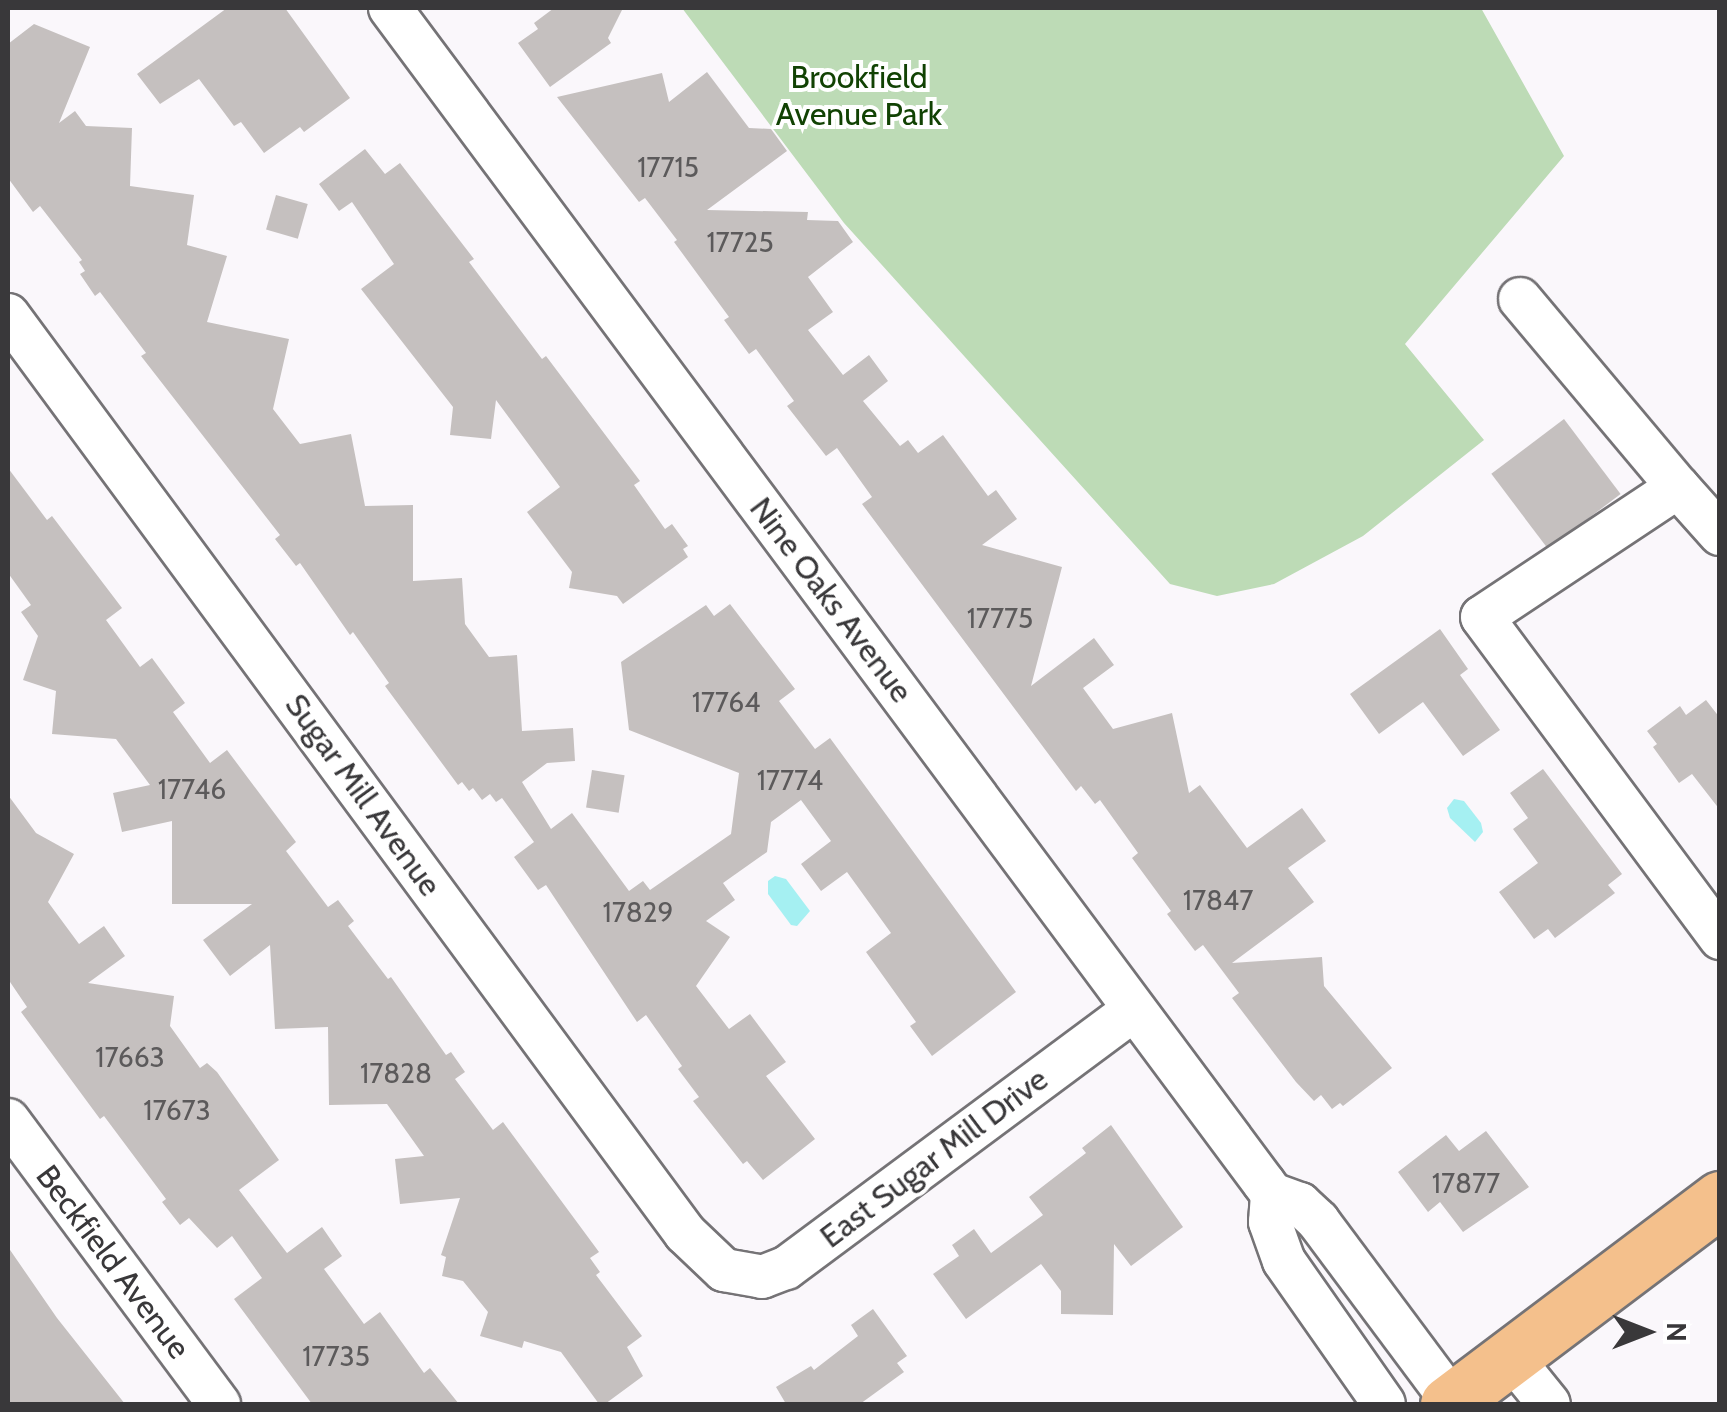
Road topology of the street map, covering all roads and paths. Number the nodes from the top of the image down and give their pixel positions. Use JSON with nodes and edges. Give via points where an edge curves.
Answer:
{"nodes":[{"id":1,"x":390,"y":8,"type":"edge"},
{"id":2,"x":1520,"y":300,"type":"dead end"},
{"id":3,"x":8,"y":314,"type":"edge"},
{"id":4,"x":1678,"y":487,"type":"junction"},
{"id":5,"x":1720,"y":534,"type":"edge"},
{"id":6,"x":1720,"y":938,"type":"edge"},
{"id":7,"x":1134,"y":1010,"type":"junction"},
{"id":8,"x":8,"y":1120,"type":"edge"},
{"id":9,"x":1272,"y":1194,"type":"junction"},
{"id":10,"x":1720,"y":1200,"type":"edge"},
{"id":11,"x":724,"y":1270,"type":"joint"},
{"id":12,"x":1511,"y":1357,"type":"junction"},
{"id":13,"x":1450,"y":1403,"type":"edge"},
{"id":14,"x":219,"y":1404,"type":"edge"},
{"id":15,"x":1384,"y":1404,"type":"edge"},
{"id":16,"x":1549,"y":1404,"type":"edge"}],
"edges":[{"from":1,"to":7,"type":"street","name":"Nine Oaks Avenue"},
{"from":2,"to":4,"type":"street"},
{"from":3,"to":11,"type":"street","name":"Sugar Mill Avenue","via":[[685,1233]]},
{"from":4,"to":5,"type":"street"},
{"from":4,"to":6,"type":"street","via":[[1482,617]]},
{"from":7,"to":9,"type":"street","name":"Nine Oaks Avenue"},
{"from":7,"to":11,"type":"street","name":"East Sugar Mill Drive","via":[[786,1268],[749,1278]]},
{"from":8,"to":14,"type":"street","name":"Beckfield Avenue"},
{"from":9,"to":13,"type":"street","name":"Nine Oaks Avenue","via":[[1300,1204],[1318,1221]]},
{"from":9,"to":15,"type":"street","via":[[1270,1222],[1284,1261]]},
{"from":10,"to":12,"type":"main road"},
{"from":12,"to":13,"type":"main road"},
{"from":12,"to":16,"type":"street"}]}
